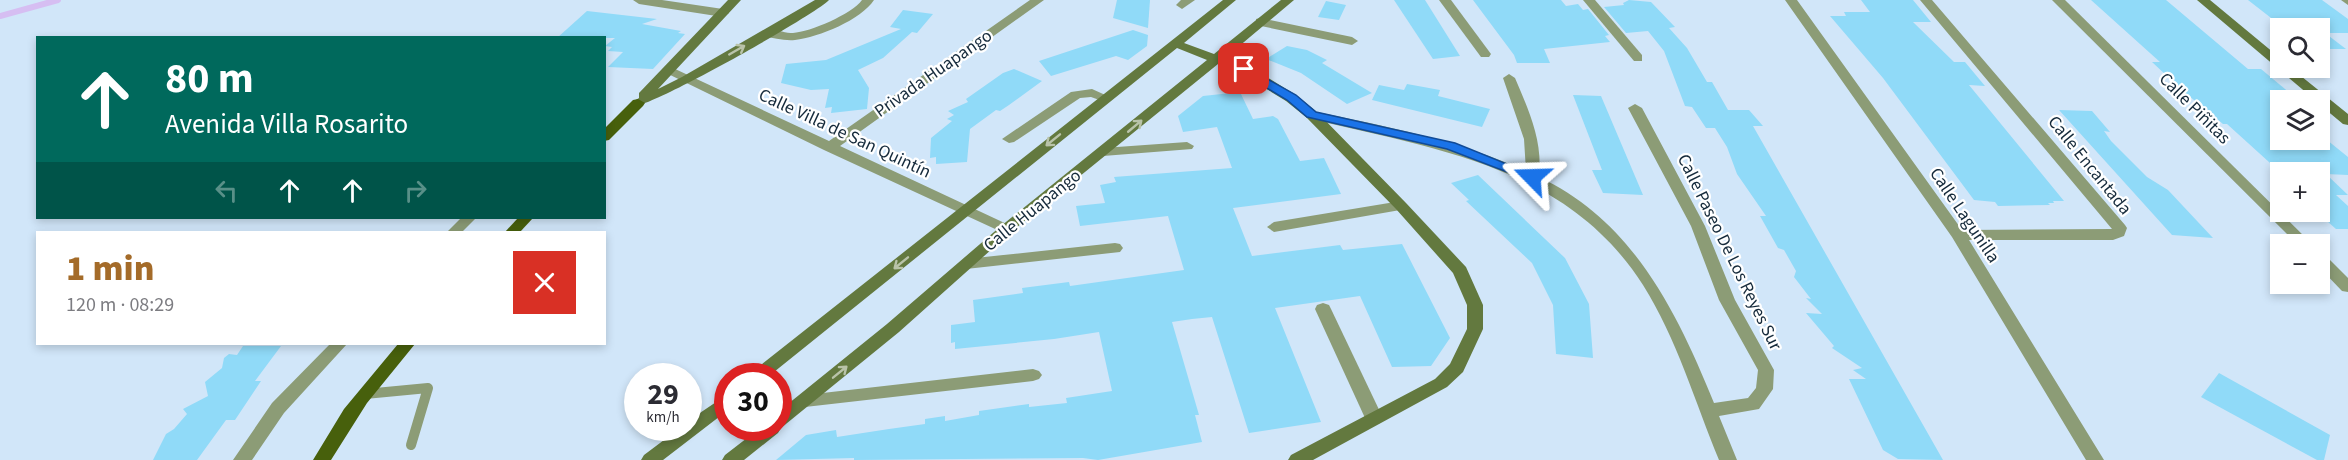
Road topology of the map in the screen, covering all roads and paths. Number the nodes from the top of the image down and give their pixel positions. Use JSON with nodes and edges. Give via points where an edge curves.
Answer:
{"nodes":[{"id":1,"x":639,"y":0,"type":"edge"},
{"id":2,"x":735,"y":0,"type":"edge"},
{"id":3,"x":823,"y":0,"type":"edge"},
{"id":4,"x":868,"y":0,"type":"edge"},
{"id":5,"x":1038,"y":0,"type":"edge"},
{"id":6,"x":1230,"y":0,"type":"edge"},
{"id":7,"x":1288,"y":0,"type":"edge"},
{"id":8,"x":1445,"y":0,"type":"edge"},
{"id":9,"x":1589,"y":0,"type":"edge"},
{"id":10,"x":1791,"y":0,"type":"edge"},
{"id":11,"x":1926,"y":0,"type":"edge"},
{"id":12,"x":2058,"y":0,"type":"edge"},
{"id":13,"x":2203,"y":0,"type":"edge"},
{"id":14,"x":723,"y":13,"type":"junction"},
{"id":15,"x":1260,"y":22,"type":"junction"},
{"id":16,"x":767,"y":33,"type":"junction"},
{"id":17,"x":1352,"y":41,"type":"dead end"},
{"id":18,"x":1174,"y":43,"type":"junction"},
{"id":19,"x":1485,"y":54,"type":"dead end"},
{"id":20,"x":2270,"y":56,"type":"edge"},
{"id":21,"x":1216,"y":58,"type":"junction"},
{"id":22,"x":1638,"y":58,"type":"dead end"},
{"id":23,"x":668,"y":71,"type":"junction"},
{"id":24,"x":1509,"y":78,"type":"dead end"},
{"id":25,"x":2296,"y":78,"type":"edge"},
{"id":26,"x":687,"y":80,"type":"junction"},
{"id":27,"x":1105,"y":98,"type":"junction"},
{"id":28,"x":638,"y":103,"type":"junction"},
{"id":29,"x":1635,"y":108,"type":"dead end"},
{"id":30,"x":1312,"y":115,"type":"junction"},
{"id":31,"x":2348,"y":121,"type":"edge"},
{"id":32,"x":606,"y":135,"type":"edge"},
{"id":33,"x":1009,"y":139,"type":"dead end"},
{"id":34,"x":1187,"y":146,"type":"dead end"},
{"id":35,"x":829,"y":147,"type":"junction"},
{"id":36,"x":1103,"y":152,"type":"junction"},
{"id":37,"x":1532,"y":177,"type":"junction"},
{"id":38,"x":1401,"y":206,"type":"junction"},
{"id":39,"x":968,"y":210,"type":"junction"},
{"id":40,"x":468,"y":219,"type":"edge"},
{"id":41,"x":525,"y":219,"type":"edge"},
{"id":42,"x":1274,"y":228,"type":"dead end"},
{"id":43,"x":1006,"y":230,"type":"junction"},
{"id":44,"x":455,"y":231,"type":"edge"},
{"id":45,"x":513,"y":231,"type":"edge"},
{"id":46,"x":2295,"y":234,"type":"edge"},
{"id":47,"x":1958,"y":235,"type":"junction"},
{"id":48,"x":1115,"y":248,"type":"dead end"},
{"id":49,"x":966,"y":264,"type":"junction"},
{"id":50,"x":2330,"y":269,"type":"edge"},
{"id":51,"x":2348,"y":287,"type":"edge"},
{"id":52,"x":1323,"y":309,"type":"dead end"},
{"id":53,"x":338,"y":345,"type":"edge"},
{"id":54,"x":406,"y":345,"type":"edge"},
{"id":55,"x":774,"y":363,"type":"edge"},
{"id":56,"x":1033,"y":375,"type":"dead end"},
{"id":57,"x":363,"y":394,"type":"junction"},
{"id":58,"x":805,"y":401,"type":"junction"},
{"id":59,"x":714,"y":411,"type":"edge"},
{"id":60,"x":792,"y":411,"type":"edge"},
{"id":61,"x":1707,"y":411,"type":"junction"},
{"id":62,"x":1374,"y":418,"type":"junction"},
{"id":63,"x":755,"y":441,"type":"edge"},
{"id":64,"x":411,"y":445,"type":"dead end"},
{"id":65,"x":242,"y":460,"type":"edge"},
{"id":66,"x":322,"y":460,"type":"edge"},
{"id":67,"x":650,"y":460,"type":"edge"},
{"id":68,"x":731,"y":460,"type":"edge"},
{"id":69,"x":1297,"y":460,"type":"edge"},
{"id":70,"x":1728,"y":460,"type":"edge"},
{"id":71,"x":2095,"y":460,"type":"edge"}],
"edges":[{"from":1,"to":14,"type":"street"},
{"from":2,"to":14,"type":"main road"},
{"from":3,"to":16,"type":"main road"},
{"from":4,"to":16,"type":"street","via":[[817,32],[788,38]]},
{"from":5,"to":35,"type":"street","name":"Privada Huapango"},
{"from":6,"to":18,"type":"main road"},
{"from":7,"to":15,"type":"main road","name":"Calle Huapango"},
{"from":8,"to":19,"type":"street"},
{"from":9,"to":22,"type":"street"},
{"from":10,"to":47,"type":"street","name":"Calle Lagunilla"},
{"from":11,"to":47,"type":"street","name":"Calle Encantada","via":[[2120,228],[2114,235]]},
{"from":12,"to":46,"type":"street","name":"Calle Piñitas"},
{"from":13,"to":20,"type":"main road"},
{"from":14,"to":23,"type":"main road"},
{"from":15,"to":17,"type":"street"},
{"from":15,"to":21,"type":"main road","name":"Calle Huapango"},
{"from":26,"to":16,"type":"main road","one_way":true},
{"from":18,"to":21,"type":"main road"},
{"from":18,"to":27,"type":"main road"},
{"from":21,"to":30,"type":"main road","via":[[1272,85]]},
{"from":36,"to":21,"type":"main road","name":"Calle Huapango","one_way":true},
{"from":23,"to":26,"type":"street","name":"Calle Villa de San Quintín"},
{"from":23,"to":28,"type":"main road"},
{"from":24,"to":37,"type":"street","via":[[1533,141]]},
{"from":25,"to":31,"type":"main road"},
{"from":26,"to":28,"type":"main road"},
{"from":26,"to":35,"type":"street","name":"Calle Villa de San Quintín"},
{"from":27,"to":33,"type":"street","via":[[1092,93],[1076,95]]},
{"from":27,"to":39,"type":"main road","one_way":true},
{"from":28,"to":32,"type":"main road"},
{"from":29,"to":61,"type":"street","name":"Calle Paseo De Los Reyes Sur","via":[[1698,226],[1727,300],[1766,370],[1764,389],[1753,404]]},
{"from":30,"to":37,"type":"street","via":[[1451,146]]},
{"from":30,"to":38,"type":"main road"},
{"from":34,"to":36,"type":"street"},
{"from":35,"to":39,"type":"street","name":"Calle Villa de San Quintín"},
{"from":36,"to":43,"type":"main road","name":"Calle Huapango"},
{"from":37,"to":61,"type":"street","via":[[1591,216],[1625,247],[1668,319]]},
{"from":38,"to":42,"type":"street"},
{"from":38,"to":62,"type":"main road","via":[[1460,271],[1475,305],[1475,329],[1456,368],[1441,383]]},
{"from":39,"to":43,"type":"street","name":"Calle Villa de San Quintín"},
{"from":39,"to":55,"type":"main road","one_way":true},
{"from":40,"to":44,"type":"street"},
{"from":41,"to":45,"type":"main road"},
{"from":43,"to":49,"type":"main road","name":"Calle Huapango"},
{"from":47,"to":71,"type":"street","name":"Calle Lagunilla"},
{"from":48,"to":49,"type":"street"},
{"from":58,"to":49,"type":"main road","name":"Calle Huapango","one_way":true},
{"from":50,"to":51,"type":"street"},
{"from":52,"to":62,"type":"street"},
{"from":53,"to":65,"type":"street","via":[[278,408]]},
{"from":54,"to":57,"type":"main road"},
{"from":56,"to":58,"type":"street"},
{"from":57,"to":64,"type":"lane","via":[[428,388]]},
{"from":57,"to":66,"type":"main road"},
{"from":58,"to":60,"type":"main road","name":"Calle Huapango"},
{"from":59,"to":67,"type":"main road"},
{"from":61,"to":70,"type":"street"},
{"from":62,"to":69,"type":"main road"},
{"from":63,"to":68,"type":"main road"}]}
